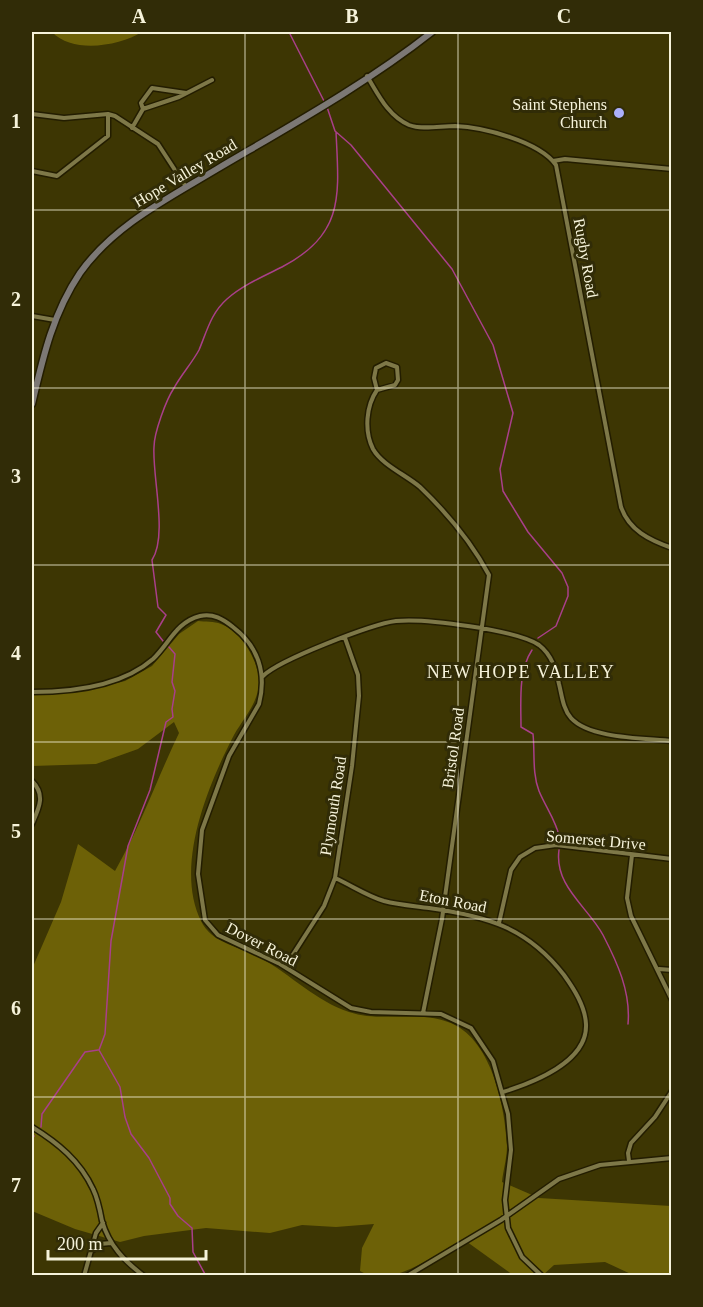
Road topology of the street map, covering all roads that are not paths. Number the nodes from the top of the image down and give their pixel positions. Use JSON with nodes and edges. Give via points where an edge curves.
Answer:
{"nodes":[{"id":1,"x":432,"y":32,"type":"edge"},
{"id":2,"x":367,"y":76,"type":"junction"},
{"id":3,"x":212,"y":80,"type":"dead end"},
{"id":4,"x":187,"y":93,"type":"junction"},
{"id":5,"x":143,"y":110,"type":"junction"},
{"id":6,"x":32,"y":114,"type":"edge"},
{"id":7,"x":108,"y":114,"type":"junction"},
{"id":8,"x":132,"y":128,"type":"junction"},
{"id":9,"x":553,"y":161,"type":"junction"},
{"id":10,"x":672,"y":169,"type":"edge"},
{"id":11,"x":32,"y":171,"type":"edge"},
{"id":12,"x":187,"y":187,"type":"junction"},
{"id":13,"x":32,"y":316,"type":"edge"},
{"id":14,"x":55,"y":320,"type":"junction"},
{"id":15,"x":377,"y":390,"type":"junction"},
{"id":16,"x":32,"y":404,"type":"edge"},
{"id":17,"x":672,"y":548,"type":"edge"},
{"id":18,"x":482,"y":629,"type":"junction"},
{"id":19,"x":345,"y":638,"type":"junction"},
{"id":20,"x":262,"y":677,"type":"junction"},
{"id":21,"x":32,"y":692,"type":"edge"},
{"id":22,"x":672,"y":741,"type":"edge"},
{"id":23,"x":32,"y":781,"type":"edge"},
{"id":24,"x":32,"y":824,"type":"edge"},
{"id":25,"x":632,"y":855,"type":"junction"},
{"id":26,"x":672,"y":859,"type":"edge"},
{"id":27,"x":335,"y":878,"type":"junction"},
{"id":28,"x":443,"y":910,"type":"junction"},
{"id":29,"x":499,"y":923,"type":"junction"},
{"id":30,"x":285,"y":968,"type":"junction"},
{"id":31,"x":659,"y":969,"type":"junction"},
{"id":32,"x":672,"y":970,"type":"edge"},
{"id":33,"x":672,"y":1000,"type":"edge"},
{"id":34,"x":423,"y":1013,"type":"junction"},
{"id":35,"x":503,"y":1092,"type":"junction"},
{"id":36,"x":672,"y":1092,"type":"edge"},
{"id":37,"x":32,"y":1127,"type":"edge"},
{"id":38,"x":672,"y":1158,"type":"edge"},
{"id":39,"x":629,"y":1161,"type":"junction"},
{"id":40,"x":505,"y":1216,"type":"junction"},
{"id":41,"x":103,"y":1223,"type":"junction"},
{"id":42,"x":111,"y":1243,"type":"junction"},
{"id":43,"x":93,"y":1251,"type":"junction"},
{"id":44,"x":84,"y":1275,"type":"edge"},
{"id":45,"x":144,"y":1275,"type":"edge"},
{"id":46,"x":407,"y":1275,"type":"edge"},
{"id":47,"x":542,"y":1275,"type":"edge"}],
"edges":[{"from":1,"to":2,"type":"main road","name":"Hope Valley Road"},
{"from":2,"to":9,"type":"street","via":[[387,107],[408,124],[472,128],[499,134]]},
{"from":2,"to":12,"type":"main road","name":"Hope Valley Road"},
{"from":3,"to":4,"type":"street"},
{"from":4,"to":5,"type":"street"},
{"from":4,"to":5,"type":"street","via":[[152,88],[141,104]]},
{"from":5,"to":8,"type":"street"},
{"from":6,"to":7,"type":"street","via":[[79,118]]},
{"from":7,"to":8,"type":"street"},
{"from":7,"to":11,"type":"street","via":[[108,136],[57,176]]},
{"from":8,"to":12,"type":"street","via":[[158,144]]},
{"from":9,"to":10,"type":"street"},
{"from":9,"to":17,"type":"street","name":"Rugby Road","via":[[621,507],[639,532]]},
{"from":12,"to":14,"type":"main road","name":"Hope Valley Road","via":[[144,213],[102,248],[81,272]]},
{"from":13,"to":14,"type":"street"},
{"from":14,"to":16,"type":"main road","name":"Hope Valley Road"},
{"from":15,"to":15,"type":"street","name":"Bristol Road","via":[[395,385],[397,368],[386,363],[376,368]]},
{"from":15,"to":18,"type":"street","name":"Bristol Road","via":[[367,423],[374,450],[421,488],[471,544],[489,575]]},
{"from":18,"to":19,"type":"street","via":[[401,621]]},
{"from":18,"to":22,"type":"street","via":[[527,639],[546,651],[567,711],[584,728]]},
{"from":18,"to":28,"type":"street","name":"Bristol Road"},
{"from":19,"to":20,"type":"street","via":[[267,671]]},
{"from":19,"to":27,"type":"street","name":"Plymouth Road","via":[[358,675],[359,696]]},
{"from":20,"to":21,"type":"street","name":"Dover Road","via":[[256,653],[247,639],[221,619],[202,616],[174,632],[149,662],[125,675],[81,688]]},
{"from":20,"to":30,"type":"street","name":"Dover Road","via":[[259,704],[229,756],[202,830],[198,884],[205,920],[213,931]]},
{"from":23,"to":24,"type":"street","via":[[41,799]]},
{"from":25,"to":26,"type":"street","name":"Somerset Drive"},
{"from":25,"to":29,"type":"street","name":"Somerset Drive","via":[[556,845],[529,850],[511,870]]},
{"from":25,"to":31,"type":"street","via":[[628,902],[633,921]]},
{"from":27,"to":28,"type":"street","name":"Eton Road","via":[[385,901]]},
{"from":27,"to":30,"type":"street","name":"Plymouth Road","via":[[324,906]]},
{"from":28,"to":29,"type":"street","name":"Eton Road"},
{"from":28,"to":34,"type":"street","name":"Bristol Road"},
{"from":29,"to":35,"type":"street","name":"Eton Road","via":[[549,957],[577,996],[586,1024],[581,1045],[566,1062]]},
{"from":30,"to":34,"type":"street","name":"Dover Road","via":[[361,1011]]},
{"from":31,"to":32,"type":"street"},
{"from":31,"to":33,"type":"street"},
{"from":34,"to":35,"type":"street","name":"Dover Road","via":[[447,1016],[471,1028],[493,1061]]},
{"from":35,"to":40,"type":"street","name":"Dover Road","via":[[511,1142]]},
{"from":36,"to":39,"type":"street","via":[[632,1143]]},
{"from":37,"to":41,"type":"street","via":[[57,1143],[80,1167],[94,1191]]},
{"from":38,"to":39,"type":"street"},
{"from":39,"to":40,"type":"street","via":[[600,1165],[559,1179]]},
{"from":40,"to":46,"type":"street"},
{"from":40,"to":47,"type":"street","name":"Dover Road","via":[[518,1252]]},
{"from":41,"to":42,"type":"street"},
{"from":41,"to":43,"type":"street","via":[[96,1233]]},
{"from":42,"to":43,"type":"street","via":[[100,1244]]},
{"from":42,"to":45,"type":"street","via":[[124,1260]]},
{"from":43,"to":44,"type":"street"}]}
